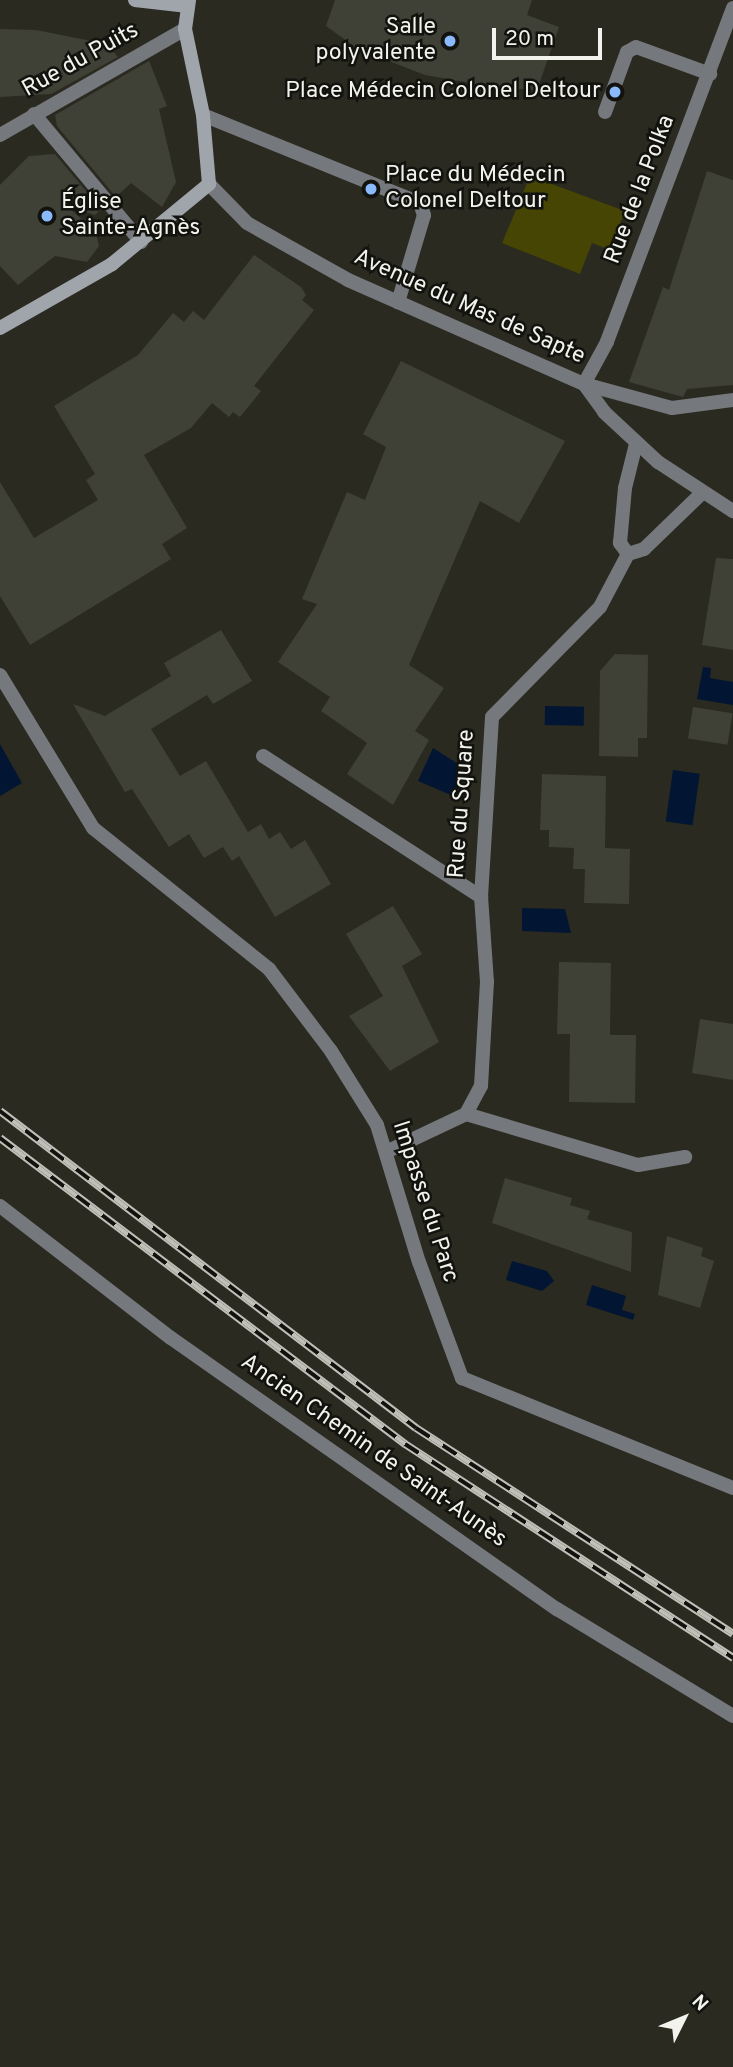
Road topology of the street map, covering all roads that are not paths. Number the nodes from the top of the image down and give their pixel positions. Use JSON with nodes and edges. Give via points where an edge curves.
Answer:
{"nodes":[{"id":1,"x":135,"y":0,"type":"edge"},
{"id":2,"x":188,"y":3,"type":"edge"},
{"id":3,"x":733,"y":8,"type":"edge"},
{"id":4,"x":186,"y":29,"type":"junction"},
{"id":5,"x":710,"y":74,"type":"junction"},
{"id":6,"x":605,"y":112,"type":"dead end"},
{"id":7,"x":34,"y":114,"type":"junction"},
{"id":8,"x":203,"y":115,"type":"junction"},
{"id":9,"x":0,"y":135,"type":"edge"},
{"id":10,"x":209,"y":184,"type":"junction"},
{"id":11,"x":141,"y":242,"type":"junction"},
{"id":12,"x":398,"y":302,"type":"junction"},
{"id":13,"x":0,"y":328,"type":"edge"},
{"id":14,"x":584,"y":384,"type":"junction"},
{"id":15,"x":733,"y":401,"type":"edge"},
{"id":16,"x":636,"y":444,"type":"junction"},
{"id":17,"x":702,"y":494,"type":"junction"},
{"id":18,"x":733,"y":511,"type":"edge"},
{"id":19,"x":628,"y":554,"type":"junction"},
{"id":20,"x":0,"y":676,"type":"edge"},
{"id":21,"x":263,"y":756,"type":"dead end"},
{"id":22,"x":481,"y":897,"type":"junction"},
{"id":23,"x":466,"y":1114,"type":"junction"},
{"id":24,"x":386,"y":1152,"type":"junction"},
{"id":25,"x":685,"y":1157,"type":"dead end"},
{"id":26,"x":0,"y":1206,"type":"edge"},
{"id":27,"x":733,"y":1488,"type":"edge"},
{"id":28,"x":733,"y":1716,"type":"edge"}],
"edges":[{"from":1,"to":2,"type":"street"},
{"from":2,"to":4,"type":"street"},
{"from":3,"to":5,"type":"street","name":"Rue de la Polka"},
{"from":4,"to":7,"type":"street","name":"Rue du Puits"},
{"from":4,"to":8,"type":"street"},
{"from":5,"to":6,"type":"street","via":[[636,47],[627,52]]},
{"from":5,"to":14,"type":"street","name":"Rue de la Polka","via":[[607,342]]},
{"from":7,"to":9,"type":"street","name":"Rue du Puits"},
{"from":7,"to":11,"type":"street"},
{"from":8,"to":10,"type":"street"},
{"from":8,"to":12,"type":"street","via":[[420,203],[424,215]]},
{"from":10,"to":11,"type":"street"},
{"from":10,"to":12,"type":"street","name":"Avenue du Mas de Sapte","via":[[247,223]]},
{"from":11,"to":13,"type":"street"},
{"from":12,"to":14,"type":"street","name":"Avenue du Mas de Sapte"},
{"from":14,"to":15,"type":"street","via":[[672,408]]},
{"from":14,"to":16,"type":"street","name":"Avenue du Mas de Sapte"},
{"from":16,"to":17,"type":"street","name":"Avenue du Mas de Sapte"},
{"from":16,"to":19,"type":"street","via":[[620,543]]},
{"from":17,"to":18,"type":"street","name":"Avenue du Mas de Sapte"},
{"from":17,"to":19,"type":"street","via":[[644,549]]},
{"from":19,"to":22,"type":"street","name":"Rue du Square","via":[[600,607],[492,717]]},
{"from":20,"to":24,"type":"street","name":"Impasse du Parc","via":[[93,828],[269,970],[331,1051],[377,1125]]},
{"from":21,"to":22,"type":"street","name":"Rue du Square"},
{"from":22,"to":23,"type":"street","name":"Rue du Square","via":[[487,982],[481,1086]]},
{"from":23,"to":24,"type":"street"},
{"from":23,"to":25,"type":"street","via":[[638,1165]]},
{"from":24,"to":27,"type":"street","name":"Impasse du Parc","via":[[419,1262],[462,1378]]},
{"from":26,"to":28,"type":"street","name":"Ancien Chemin de Saint-Aunès","via":[[171,1338],[546,1601]]}]}
